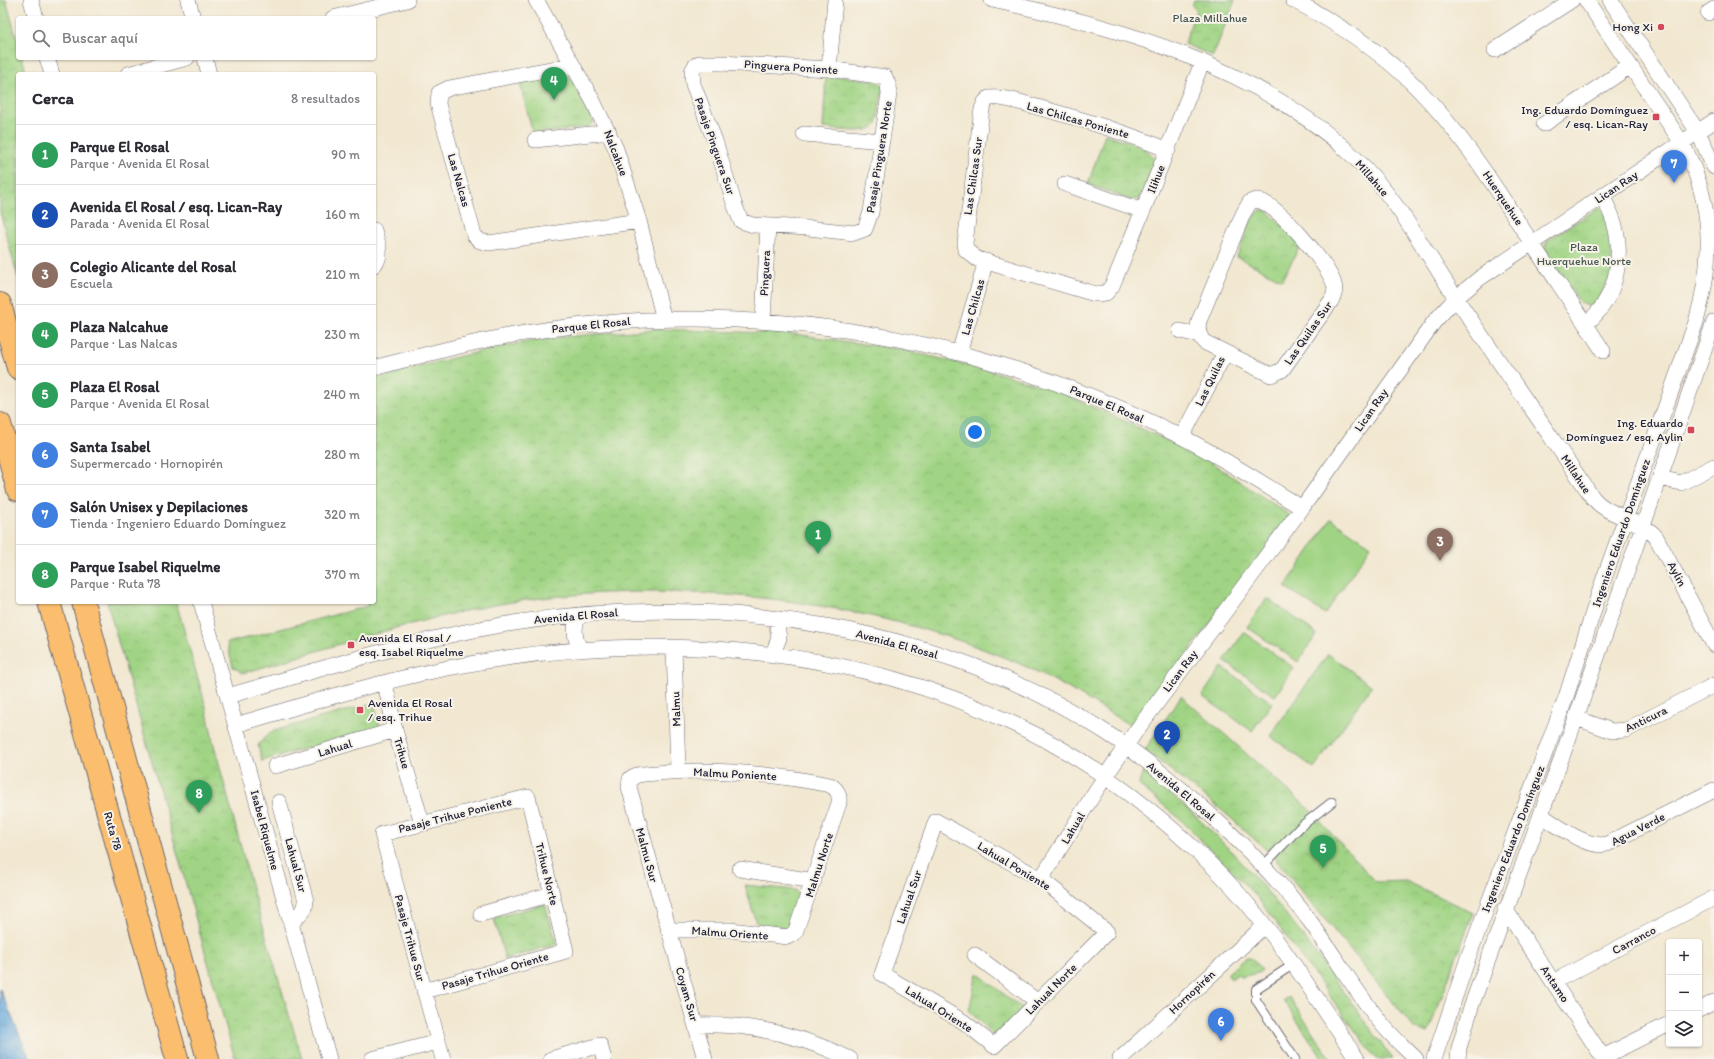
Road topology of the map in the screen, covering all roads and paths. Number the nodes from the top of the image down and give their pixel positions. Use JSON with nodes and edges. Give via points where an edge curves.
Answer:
{"nodes":[{"id":1,"x":31,"y":0,"type":"edge"},
{"id":2,"x":188,"y":0,"type":"edge"},
{"id":3,"x":407,"y":0,"type":"edge"},
{"id":4,"x":536,"y":0,"type":"edge"},
{"id":5,"x":835,"y":0,"type":"edge"},
{"id":6,"x":992,"y":0,"type":"edge"},
{"id":7,"x":1293,"y":0,"type":"edge"},
{"id":8,"x":1572,"y":0,"type":"edge"},
{"id":9,"x":1586,"y":0,"type":"edge"},
{"id":10,"x":1610,"y":0,"type":"edge"},
{"id":11,"x":35,"y":16,"type":"edge"},
{"id":12,"x":192,"y":16,"type":"edge"},
{"id":13,"x":341,"y":16,"type":"edge"},
{"id":14,"x":1495,"y":50,"type":"dead end"},
{"id":15,"x":48,"y":60,"type":"edge"},
{"id":16,"x":179,"y":60,"type":"edge"},
{"id":17,"x":206,"y":60,"type":"edge"},
{"id":18,"x":1202,"y":63,"type":"junction"},
{"id":19,"x":572,"y":65,"type":"junction"},
{"id":20,"x":1630,"y":66,"type":"junction"},
{"id":21,"x":694,"y":68,"type":"joint"},
{"id":22,"x":829,"y":69,"type":"junction"},
{"id":23,"x":51,"y":72,"type":"edge"},
{"id":24,"x":135,"y":72,"type":"edge"},
{"id":25,"x":208,"y":72,"type":"edge"},
{"id":26,"x":887,"y":81,"type":"joint"},
{"id":27,"x":986,"y":100,"type":"joint"},
{"id":28,"x":1714,"y":121,"type":"edge"},
{"id":29,"x":1544,"y":124,"type":"dead end"},
{"id":30,"x":609,"y":132,"type":"junction"},
{"id":31,"x":1698,"y":132,"type":"junction"},
{"id":32,"x":804,"y":134,"type":"dead end"},
{"id":33,"x":535,"y":140,"type":"dead end"},
{"id":34,"x":882,"y":141,"type":"junction"},
{"id":35,"x":1682,"y":143,"type":"junction"},
{"id":36,"x":1168,"y":150,"type":"junction"},
{"id":37,"x":1714,"y":167,"type":"edge"},
{"id":38,"x":1065,"y":184,"type":"dead end"},
{"id":39,"x":1602,"y":197,"type":"junction"},
{"id":40,"x":1143,"y":211,"type":"junction"},
{"id":41,"x":639,"y":221,"type":"junction"},
{"id":42,"x":768,"y":226,"type":"junction"},
{"id":43,"x":376,"y":238,"type":"edge"},
{"id":44,"x":1532,"y":243,"type":"junction"},
{"id":45,"x":986,"y":261,"type":"junction"},
{"id":46,"x":376,"y":263,"type":"edge"},
{"id":47,"x":1456,"y":298,"type":"junction"},
{"id":48,"x":0,"y":304,"type":"edge"},
{"id":49,"x":664,"y":320,"type":"junction"},
{"id":50,"x":763,"y":321,"type":"junction"},
{"id":51,"x":1714,"y":322,"type":"edge"},
{"id":52,"x":1586,"y":324,"type":"junction"},
{"id":53,"x":1180,"y":331,"type":"dead end"},
{"id":54,"x":1199,"y":335,"type":"junction"},
{"id":55,"x":1603,"y":351,"type":"dead end"},
{"id":56,"x":959,"y":352,"type":"junction"},
{"id":57,"x":1225,"y":353,"type":"junction"},
{"id":58,"x":16,"y":361,"type":"edge"},
{"id":59,"x":376,"y":367,"type":"edge"},
{"id":60,"x":0,"y":424,"type":"edge"},
{"id":61,"x":1182,"y":437,"type":"junction"},
{"id":62,"x":1714,"y":466,"type":"edge"},
{"id":63,"x":1660,"y":478,"type":"junction"},
{"id":64,"x":16,"y":483,"type":"edge"},
{"id":65,"x":1302,"y":508,"type":"junction"},
{"id":66,"x":1625,"y":518,"type":"junction"},
{"id":67,"x":1642,"y":526,"type":"junction"},
{"id":68,"x":50,"y":604,"type":"edge"},
{"id":69,"x":84,"y":604,"type":"edge"},
{"id":70,"x":202,"y":604,"type":"edge"},
{"id":71,"x":579,"y":614,"type":"junction"},
{"id":72,"x":776,"y":619,"type":"junction"},
{"id":73,"x":1714,"y":645,"type":"edge"},
{"id":74,"x":674,"y":647,"type":"junction"},
{"id":75,"x":581,"y":650,"type":"junction"},
{"id":76,"x":772,"y":656,"type":"junction"},
{"id":77,"x":384,"y":683,"type":"junction"},
{"id":78,"x":1714,"y":685,"type":"edge"},
{"id":79,"x":228,"y":696,"type":"junction"},
{"id":80,"x":1576,"y":718,"type":"junction"},
{"id":81,"x":236,"y":725,"type":"junction"},
{"id":82,"x":395,"y":730,"type":"junction"},
{"id":83,"x":1125,"y":747,"type":"junction"},
{"id":84,"x":275,"y":766,"type":"dead end"},
{"id":85,"x":678,"y":771,"type":"junction"},
{"id":86,"x":1105,"y":778,"type":"junction"},
{"id":87,"x":630,"y":779,"type":"joint"},
{"id":88,"x":1714,"y":790,"type":"edge"},
{"id":89,"x":838,"y":792,"type":"joint"},
{"id":90,"x":528,"y":797,"type":"joint"},
{"id":91,"x":279,"y":802,"type":"dead end"},
{"id":92,"x":1332,"y":802,"type":"dead end"},
{"id":93,"x":1541,"y":815,"type":"junction"},
{"id":94,"x":936,"y":821,"type":"joint"},
{"id":95,"x":422,"y":823,"type":"junction"},
{"id":96,"x":382,"y":834,"type":"joint"},
{"id":97,"x":1263,"y":866,"type":"junction"},
{"id":98,"x":740,"y":869,"type":"dead end"},
{"id":99,"x":1041,"y":879,"type":"junction"},
{"id":100,"x":814,"y":881,"type":"junction"},
{"id":101,"x":552,"y":894,"type":"junction"},
{"id":102,"x":1714,"y":898,"type":"edge"},
{"id":103,"x":1505,"y":910,"type":"junction"},
{"id":104,"x":481,"y":914,"type":"dead end"},
{"id":105,"x":291,"y":924,"type":"junction"},
{"id":106,"x":1264,"y":926,"type":"junction"},
{"id":107,"x":668,"y":930,"type":"junction"},
{"id":108,"x":1107,"y":932,"type":"joint"},
{"id":109,"x":792,"y":936,"type":"joint"},
{"id":110,"x":566,"y":951,"type":"joint"},
{"id":111,"x":974,"y":955,"type":"dead end"},
{"id":112,"x":1294,"y":964,"type":"junction"},
{"id":113,"x":882,"y":974,"type":"joint"},
{"id":114,"x":1553,"y":982,"type":"junction"},
{"id":115,"x":424,"y":991,"type":"junction"},
{"id":116,"x":1038,"y":1002,"type":"junction"},
{"id":117,"x":1714,"y":1002,"type":"edge"},
{"id":118,"x":1702,"y":1008,"type":"edge"},
{"id":119,"x":696,"y":1025,"type":"junction"},
{"id":120,"x":1666,"y":1026,"type":"edge"},
{"id":121,"x":438,"y":1042,"type":"junction"},
{"id":122,"x":994,"y":1046,"type":"joint"},
{"id":123,"x":602,"y":1052,"type":"edge"},
{"id":124,"x":1604,"y":1058,"type":"edge"},
{"id":125,"x":177,"y":1059,"type":"edge"},
{"id":126,"x":208,"y":1059,"type":"edge"},
{"id":127,"x":329,"y":1059,"type":"edge"},
{"id":128,"x":372,"y":1059,"type":"edge"},
{"id":129,"x":443,"y":1059,"type":"edge"},
{"id":130,"x":551,"y":1059,"type":"edge"},
{"id":131,"x":705,"y":1059,"type":"edge"},
{"id":132,"x":850,"y":1059,"type":"edge"},
{"id":133,"x":1120,"y":1059,"type":"edge"},
{"id":134,"x":1295,"y":1059,"type":"edge"},
{"id":135,"x":1357,"y":1059,"type":"edge"},
{"id":136,"x":1416,"y":1059,"type":"edge"},
{"id":137,"x":1434,"y":1059,"type":"edge"},
{"id":138,"x":1458,"y":1059,"type":"edge"}],
"edges":[{"from":1,"to":11,"type":"street"},
{"from":2,"to":12,"type":"street"},
{"from":3,"to":13,"type":"street"},
{"from":4,"to":19,"type":"street","name":"Nalcahue"},
{"from":5,"to":22,"type":"street"},
{"from":6,"to":18,"type":"street","name":"Millahue","via":[[1093,25]]},
{"from":7,"to":44,"type":"street","name":"Huerquehue","via":[[1375,51],[1416,87],[1467,147]]},
{"from":8,"to":14,"type":"street"},
{"from":9,"to":20,"type":"street","name":"Ingeniero Eduardo Domínguez"},
{"from":10,"to":31,"type":"street"},
{"from":15,"to":23,"type":"street"},
{"from":16,"to":24,"type":"street"},
{"from":17,"to":25,"type":"street"},
{"from":18,"to":36,"type":"street","name":"Ilihue"},
{"from":18,"to":47,"type":"street","name":"Millahue","via":[[1244,81],[1289,106],[1352,155],[1393,202]]},
{"from":19,"to":30,"type":"street","name":"Nalcahue"},
{"from":19,"to":41,"type":"street","name":"Las Nalcas","via":[[449,88],[439,93],[438,104],[474,235],[480,241],[489,243]]},
{"from":20,"to":29,"type":"street"},
{"from":20,"to":35,"type":"street","name":"Ingeniero Eduardo Domínguez"},
{"from":21,"to":22,"type":"street","name":"Pinguera Poniente","via":[[699,63],[721,62]]},
{"from":21,"to":42,"type":"street","name":"Pasaje Pinguera Sur","via":[[693,84],[715,141],[738,214],[744,223]]},
{"from":22,"to":26,"type":"street","name":"Pinguera Poniente","via":[[877,75],[885,77]]},
{"from":26,"to":34,"type":"street","name":"Pasaje Pinguera Norte","via":[[889,94]]},
{"from":27,"to":36,"type":"street","name":"Las Chilcas Poniente","via":[[997,98],[1048,110],[1122,132]]},
{"from":27,"to":45,"type":"street","name":"Las Chilcas Sur","via":[[982,109],[965,242],[967,252],[974,258]]},
{"from":28,"to":31,"type":"street","name":"Lican Ray"},
{"from":30,"to":33,"type":"street"},
{"from":30,"to":41,"type":"street","name":"Nalcahue"},
{"from":31,"to":35,"type":"street","name":"Lican Ray"},
{"from":31,"to":37,"type":"street"},
{"from":32,"to":34,"type":"street"},
{"from":34,"to":42,"type":"street","name":"Pasaje Pinguera Norte","via":[[870,219],[862,232]]},
{"from":35,"to":39,"type":"street","name":"Lican Ray"},
{"from":35,"to":66,"type":"street","name":"Ingeniero Eduardo Domínguez","via":[[1698,177],[1708,212],[1711,244],[1708,278],[1696,322]]},
{"from":36,"to":40,"type":"street","name":"Ilihue"},
{"from":38,"to":40,"type":"street"},
{"from":39,"to":44,"type":"street","name":"Lican Ray"},
{"from":39,"to":52,"type":"street","via":[[1616,227],[1618,266],[1606,302],[1597,315]]},
{"from":40,"to":45,"type":"street","name":"Ilihue","via":[[1112,286],[1106,293],[1095,294]]},
{"from":41,"to":49,"type":"street","name":"Nalcahue"},
{"from":42,"to":50,"type":"street","name":"Pinguera"},
{"from":43,"to":46,"type":"street","via":[[380,254]]},
{"from":44,"to":47,"type":"street","name":"Lican Ray","via":[[1480,278]]},
{"from":44,"to":52,"type":"street","name":"Huerquehue"},
{"from":45,"to":56,"type":"street","name":"Las Chilcas"},
{"from":47,"to":65,"type":"street","name":"Lican Ray","via":[[1434,322]]},
{"from":47,"to":66,"type":"street","name":"Millahue","via":[[1593,498],[1610,511]]},
{"from":48,"to":58,"type":"highway"},
{"from":49,"to":50,"type":"street","name":"Parque El Rosal"},
{"from":49,"to":59,"type":"street","name":"Parque El Rosal","via":[[590,325],[510,335]]},
{"from":50,"to":56,"type":"street","name":"Parque El Rosal","via":[[853,330]]},
{"from":51,"to":63,"type":"street","name":"Ingeniero Eduardo Domínguez"},
{"from":52,"to":55,"type":"street","name":"Huerquehue"},
{"from":53,"to":54,"type":"street"},
{"from":54,"to":57,"type":"street","name":"Las Quilas","via":[[1204,342]]},
{"from":54,"to":57,"type":"street","name":"Las Quilas Sur","via":[[1199,321],[1243,214],[1250,202],[1261,200],[1298,232],[1316,254],[1332,279],[1334,292],[1331,301],[1280,372],[1268,374]]},
{"from":56,"to":61,"type":"street","name":"Parque El Rosal","via":[[1068,388]]},
{"from":57,"to":61,"type":"street","name":"Las Quilas"},
{"from":60,"to":64,"type":"highway"},
{"from":61,"to":65,"type":"street","name":"Parque El Rosal","via":[[1242,470]]},
{"from":62,"to":63,"type":"street","via":[[1681,483]]},
{"from":63,"to":67,"type":"street","name":"Ingeniero Eduardo Domínguez"},
{"from":65,"to":83,"type":"street","name":"Lican Ray"},
{"from":66,"to":67,"type":"street","name":"Aylin"},
{"from":66,"to":137,"type":"street","name":"Ingeniero Eduardo Domínguez","via":[[1566,697],[1467,962]]},
{"from":67,"to":73,"type":"street","name":"Aylin","via":[[1653,533],[1659,541]]},
{"from":67,"to":80,"type":"street","name":"Ingeniero Eduardo Domínguez"},
{"from":68,"to":125,"type":"highway","name":"Ruta 78"},
{"from":69,"to":126,"type":"highway"},
{"from":70,"to":79,"type":"street","name":"Isabel Riquelme"},
{"from":71,"to":72,"type":"street","name":"Avenida El Rosal","via":[[679,611]]},
{"from":71,"to":75,"type":"street","via":[[574,628]]},
{"from":71,"to":79,"type":"street","name":"Avenida El Rosal","via":[[489,627],[425,641]]},
{"from":72,"to":76,"type":"street","via":[[779,638]]},
{"from":72,"to":83,"type":"street","name":"Avenida El Rosal","via":[[897,642],[976,668],[1041,696],[1108,734]]},
{"from":74,"to":75,"type":"street"},
{"from":74,"to":76,"type":"street"},
{"from":74,"to":85,"type":"street","name":"Malmu"},
{"from":75,"to":77,"type":"street","via":[[482,662]]},
{"from":76,"to":86,"type":"street","via":[[834,666],[935,691],[1017,725]]},
{"from":77,"to":81,"type":"street"},
{"from":77,"to":82,"type":"street","name":"Trihue"},
{"from":78,"to":80,"type":"street","name":"Anticura","via":[[1626,730],[1612,731]]},
{"from":79,"to":81,"type":"street","name":"Isabel Riquelme"},
{"from":80,"to":93,"type":"street","name":"Ingeniero Eduardo Domínguez"},
{"from":81,"to":105,"type":"street","name":"Isabel Riquelme"},
{"from":82,"to":84,"type":"street","name":"Lahual"},
{"from":82,"to":95,"type":"street","name":"Trihue"},
{"from":83,"to":86,"type":"street","name":"Lican Ray"},
{"from":83,"to":97,"type":"street","name":"Avenida El Rosal","via":[[1146,761],[1213,817]]},
{"from":85,"to":87,"type":"street","name":"Malmu Poniente","via":[[636,775]]},
{"from":85,"to":89,"type":"street","name":"Malmu Poniente","via":[[775,775],[830,785]]},
{"from":86,"to":99,"type":"street","name":"Lahual"},
{"from":86,"to":106,"type":"street","via":[[1163,821],[1207,860]]},
{"from":87,"to":107,"type":"street","name":"Malmu Sur","via":[[629,787]]},
{"from":88,"to":93,"type":"street","name":"Agua Verde","via":[[1600,846],[1588,843]]},
{"from":89,"to":100,"type":"street","name":"Malmu Norte","via":[[839,803]]},
{"from":90,"to":95,"type":"street","name":"Pasaje Trihue Poniente"},
{"from":90,"to":101,"type":"street","name":"Trihue Norte"},
{"from":91,"to":105,"type":"street","name":"Lahual Sur","via":[[306,901],[305,908]]},
{"from":92,"to":97,"type":"lane","via":[[1300,827]]},
{"from":93,"to":103,"type":"street","name":"Ingeniero Eduardo Domínguez"},
{"from":94,"to":99,"type":"street","name":"Lahual Poniente"},
{"from":94,"to":113,"type":"street","name":"Lahual Sur"},
{"from":95,"to":96,"type":"street","name":"Pasaje Trihue Poniente"},
{"from":96,"to":115,"type":"street","name":"Pasaje Trihue Sur"},
{"from":97,"to":136,"type":"street","name":"Avenida El Rosal","via":[[1310,921],[1378,1019]]},
{"from":98,"to":100,"type":"street"},
{"from":99,"to":108,"type":"street","name":"Lahual Poniente"},
{"from":100,"to":109,"type":"street","name":"Malmu Norte","via":[[798,929]]},
{"from":101,"to":104,"type":"street"},
{"from":101,"to":110,"type":"street","name":"Trihue Norte"},
{"from":102,"to":114,"type":"street","name":"Carranco"},
{"from":103,"to":114,"type":"street","name":"Antamo"},
{"from":103,"to":138,"type":"street","name":"Ingeniero Eduardo Domínguez","via":[[1471,1007]]},
{"from":105,"to":127,"type":"street","name":"Isabel Riquelme"},
{"from":106,"to":112,"type":"street"},
{"from":106,"to":133,"type":"street","name":"Hornopirén"},
{"from":107,"to":109,"type":"street","name":"Malmu Oriente","via":[[731,930]]},
{"from":107,"to":119,"type":"street","name":"Coyam Sur"},
{"from":108,"to":116,"type":"street","name":"Lahual Norte"},
{"from":110,"to":115,"type":"street","name":"Pasaje Trihue Oriente"},
{"from":111,"to":116,"type":"street"},
{"from":112,"to":134,"type":"lane","via":[[1256,989],[1256,1000]]},
{"from":112,"to":135,"type":"street"},
{"from":113,"to":122,"type":"street","name":"Lahual Oriente","via":[[964,1022]]},
{"from":114,"to":124,"type":"street","name":"Antamo"},
{"from":115,"to":121,"type":"street","name":"Pasaje Trihue Sur"},
{"from":116,"to":122,"type":"street","name":"Lahual Norte"},
{"from":117,"to":118,"type":"street"},
{"from":119,"to":131,"type":"street","name":"Coyam Sur"},
{"from":119,"to":132,"type":"street","via":[[730,1025],[771,1030],[799,1038]]},
{"from":120,"to":124,"type":"street"},
{"from":121,"to":128,"type":"street"},
{"from":121,"to":129,"type":"street"},
{"from":123,"to":130,"type":"street"}]}
